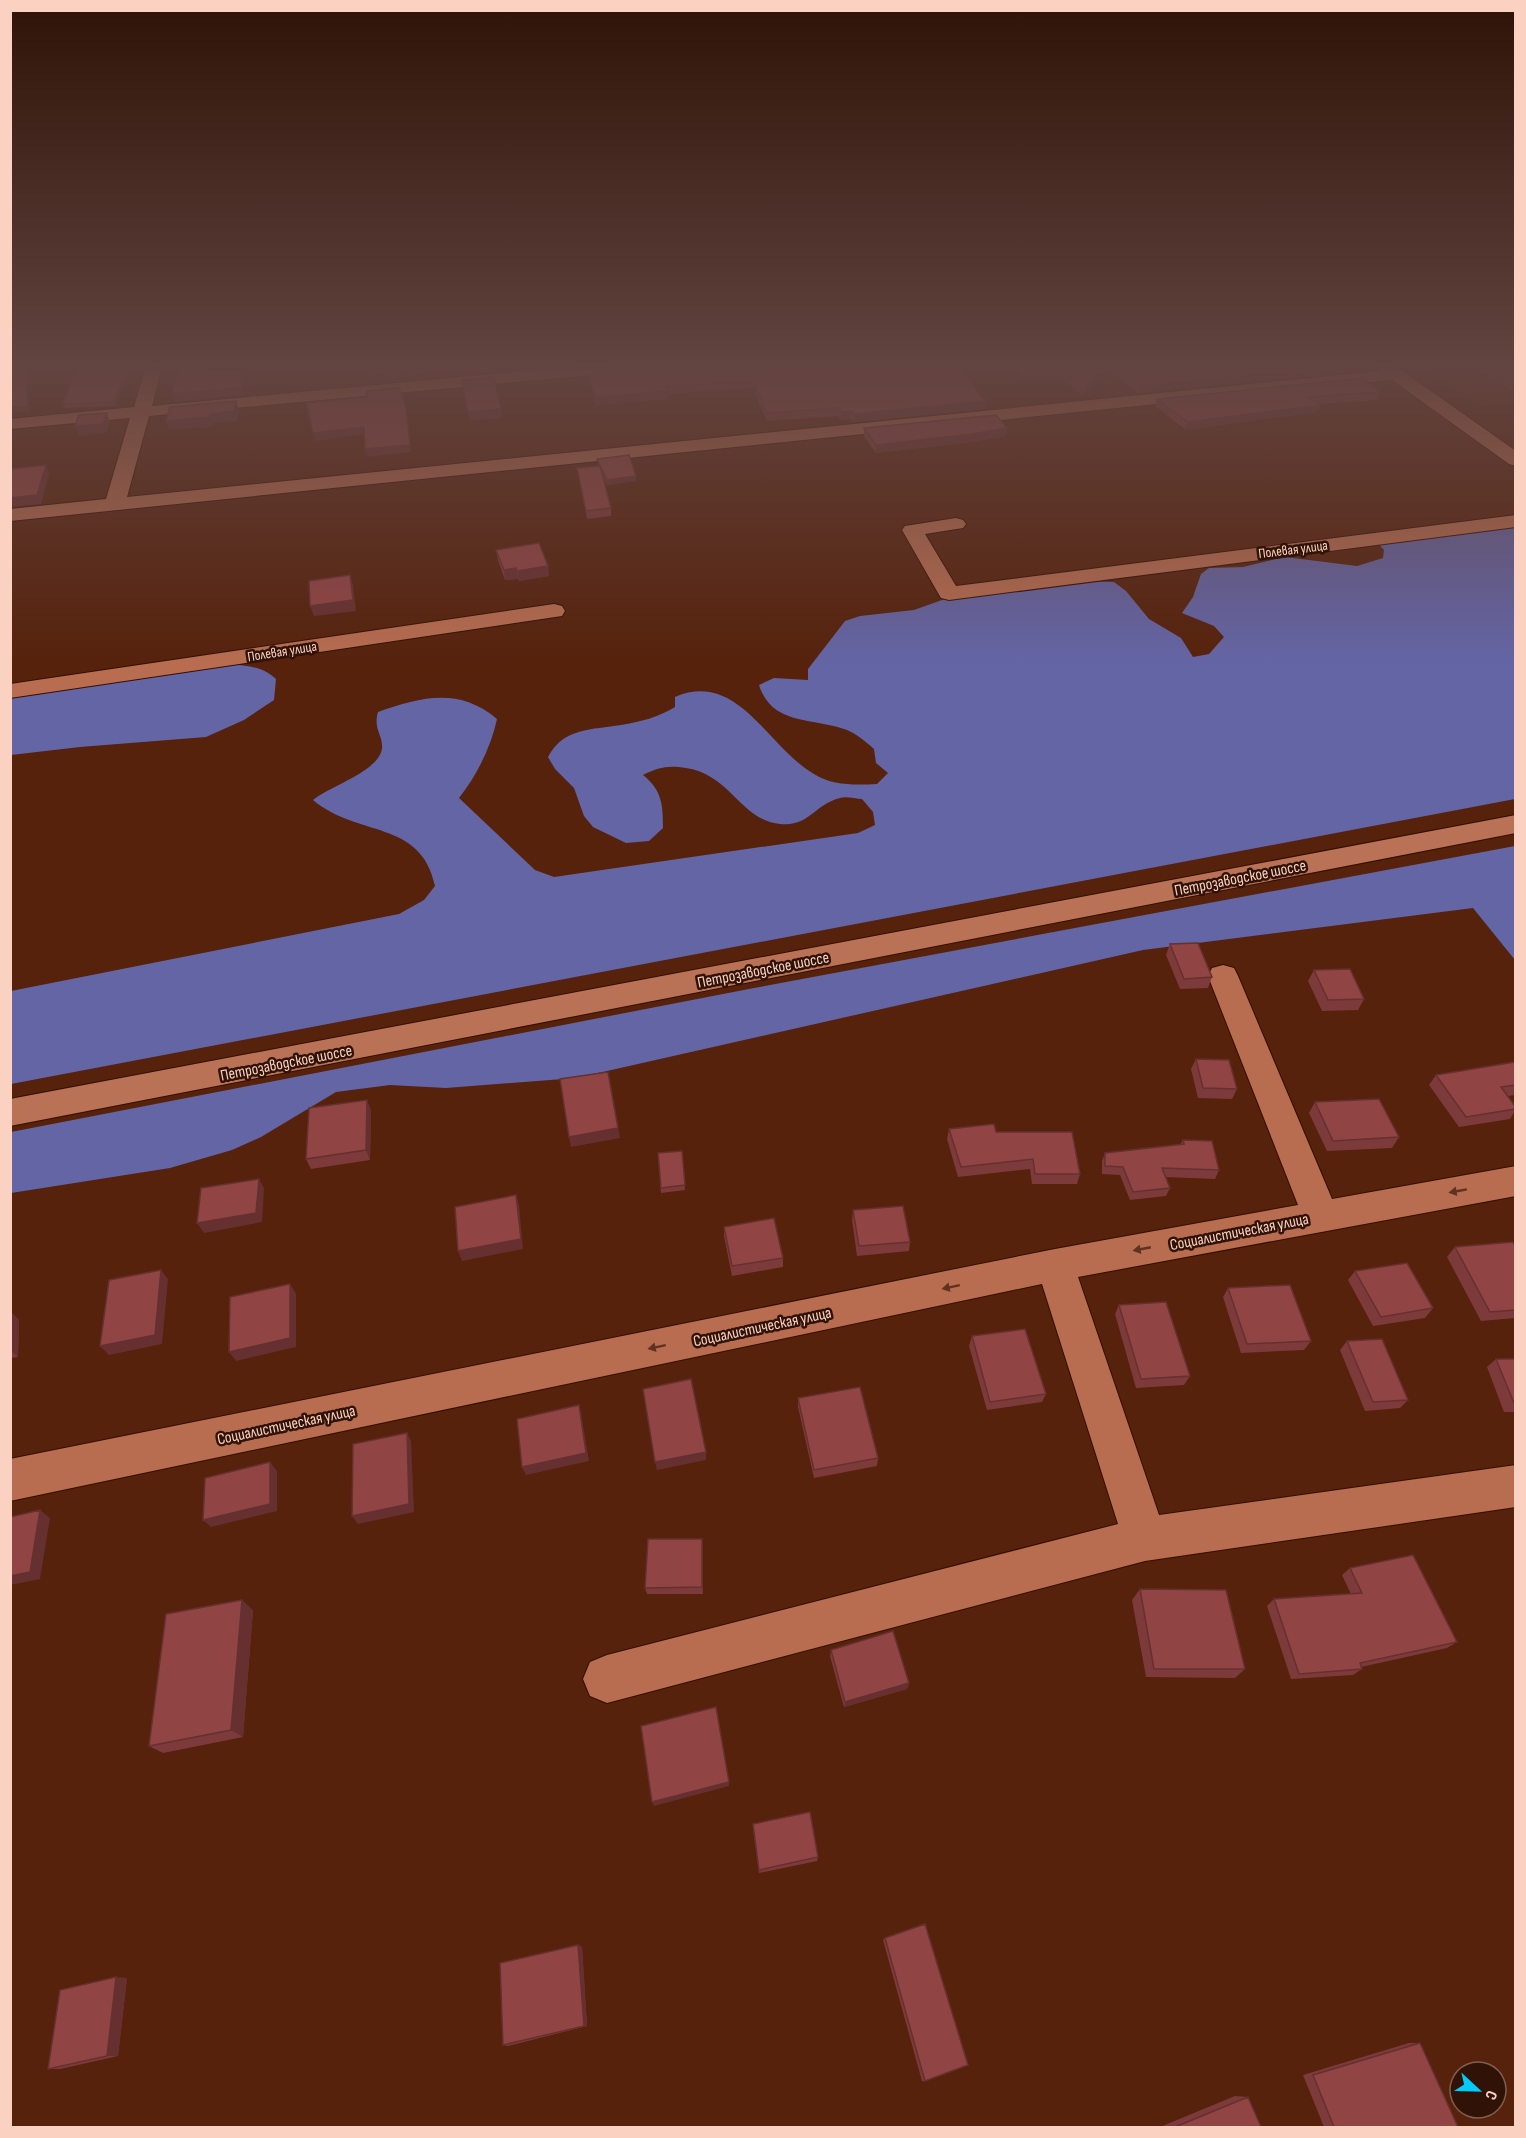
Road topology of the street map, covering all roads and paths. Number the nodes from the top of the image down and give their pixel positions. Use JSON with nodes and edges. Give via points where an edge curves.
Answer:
{"nodes":[{"id":1,"x":127,"y":463,"type":"edge"},
{"id":2,"x":503,"y":463,"type":"edge"},
{"id":3,"x":115,"y":504,"type":"junction"},
{"id":4,"x":10,"y":515,"type":"edge"},
{"id":5,"x":1515,"y":521,"type":"edge"},
{"id":6,"x":956,"y":525,"type":"dead end"},
{"id":7,"x":554,"y":610,"type":"dead end"},
{"id":8,"x":10,"y":691,"type":"edge"},
{"id":9,"x":1515,"y":824,"type":"edge"},
{"id":10,"x":1223,"y":976,"type":"dead end"},
{"id":11,"x":10,"y":1113,"type":"edge"},
{"id":12,"x":1515,"y":1181,"type":"edge"},
{"id":13,"x":1320,"y":1215,"type":"junction"},
{"id":14,"x":1055,"y":1265,"type":"junction"},
{"id":15,"x":10,"y":1480,"type":"edge"},
{"id":16,"x":1515,"y":1486,"type":"edge"},
{"id":17,"x":1145,"y":1539,"type":"junction"},
{"id":18,"x":607,"y":1679,"type":"dead end"}],
"edges":[{"from":1,"to":3,"type":"street"},
{"from":2,"to":3,"type":"street"},
{"from":3,"to":4,"type":"street"},
{"from":5,"to":6,"type":"street","name":"Полевая улица","via":[[949,593],[912,530]]},
{"from":7,"to":8,"type":"street","name":"Полевая улица"},
{"from":9,"to":11,"type":"main road","name":"Петрозаводское шоссе"},
{"from":10,"to":13,"type":"street"},
{"from":12,"to":13,"type":"street","name":"Социалистическая улица","one_way":true},
{"from":13,"to":14,"type":"street","name":"Социалистическая улица","one_way":true},
{"from":14,"to":15,"type":"street","name":"Социалистическая улица","one_way":true},
{"from":14,"to":17,"type":"street"},
{"from":16,"to":17,"type":"street"},
{"from":17,"to":18,"type":"street"}]}
